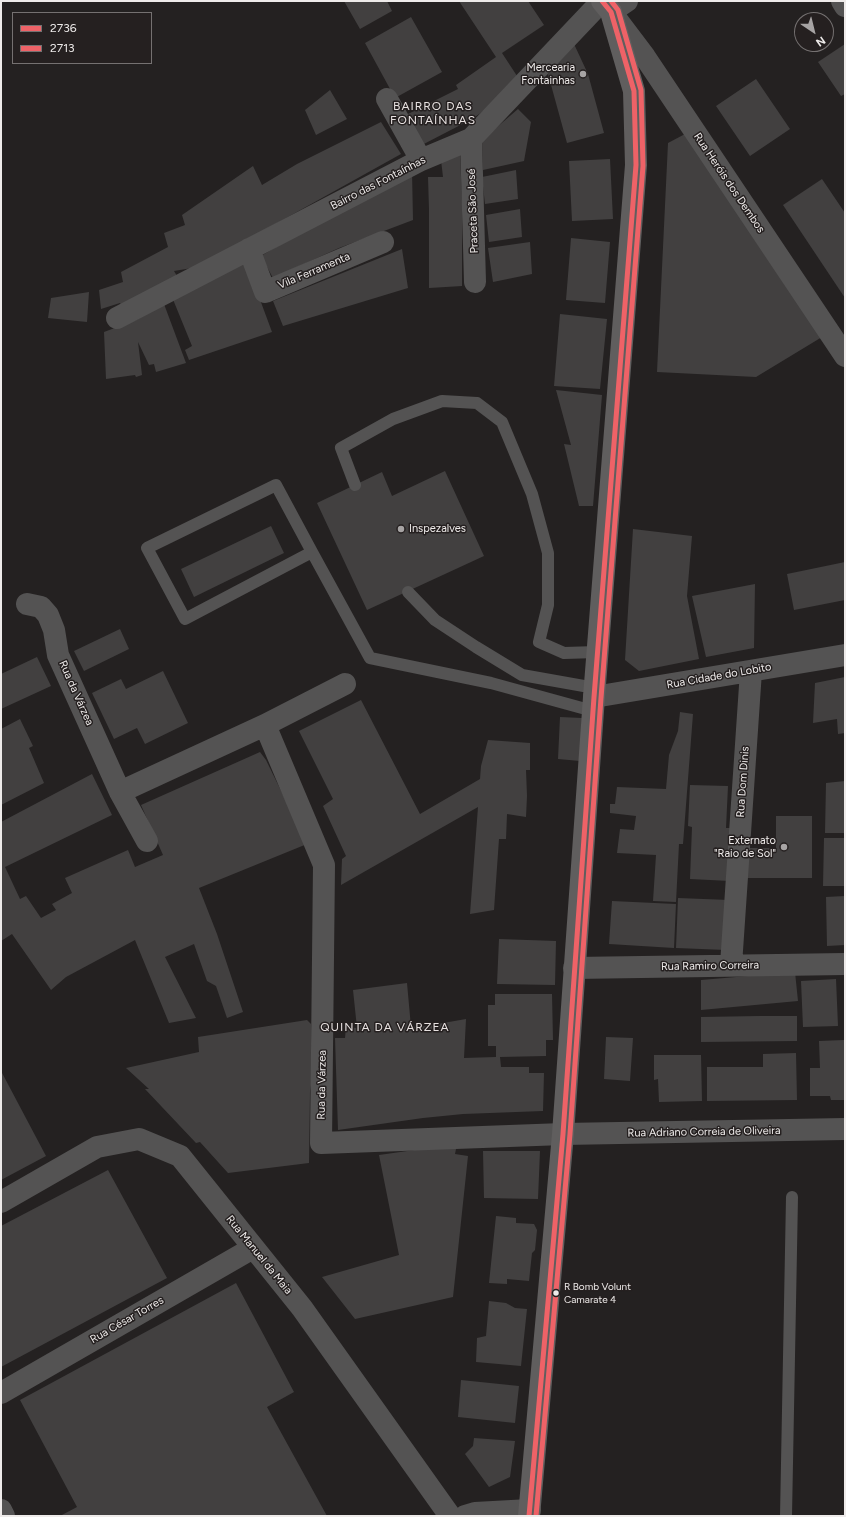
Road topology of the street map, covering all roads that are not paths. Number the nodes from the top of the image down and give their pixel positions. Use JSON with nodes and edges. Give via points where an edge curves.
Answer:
{"nodes":[{"id":1,"x":842,"y":1,"type":"edge"},
{"id":2,"x":611,"y":4,"type":"edge"},
{"id":3,"x":845,"y":6,"type":"edge"},
{"id":4,"x":387,"y":99,"type":"dead end"},
{"id":5,"x":471,"y":139,"type":"junction"},
{"id":6,"x":421,"y":160,"type":"junction"},
{"id":7,"x":382,"y":242,"type":"dead end"},
{"id":8,"x":249,"y":249,"type":"junction"},
{"id":9,"x":475,"y":282,"type":"dead end"},
{"id":10,"x":117,"y":318,"type":"dead end"},
{"id":11,"x":845,"y":356,"type":"edge"},
{"id":12,"x":355,"y":485,"type":"dead end"},
{"id":13,"x":312,"y":552,"type":"junction"},
{"id":14,"x":408,"y":592,"type":"dead end"},
{"id":15,"x":27,"y":604,"type":"dead end"},
{"id":16,"x":598,"y":652,"type":"junction"},
{"id":17,"x":845,"y":655,"type":"edge"},
{"id":18,"x":751,"y":671,"type":"junction"},
{"id":19,"x":345,"y":684,"type":"dead end"},
{"id":20,"x":594,"y":699,"type":"junction"},
{"id":21,"x":265,"y":725,"type":"junction"},
{"id":22,"x":120,"y":792,"type":"junction"},
{"id":23,"x":147,"y":841,"type":"dead end"},
{"id":24,"x":845,"y":964,"type":"edge"},
{"id":25,"x":731,"y":965,"type":"junction"},
{"id":26,"x":574,"y":968,"type":"junction"},
{"id":27,"x":845,"y":1130,"type":"edge"},
{"id":28,"x":562,"y":1134,"type":"junction"},
{"id":29,"x":792,"y":1197,"type":"dead end"},
{"id":30,"x":1,"y":1202,"type":"edge"},
{"id":31,"x":253,"y":1248,"type":"junction"},
{"id":32,"x":1,"y":1393,"type":"edge"},
{"id":33,"x":1,"y":1510,"type":"edge"},
{"id":34,"x":529,"y":1513,"type":"edge"},
{"id":35,"x":4,"y":1516,"type":"edge"},
{"id":36,"x":450,"y":1516,"type":"edge"},
{"id":37,"x":465,"y":1516,"type":"edge"},
{"id":38,"x":786,"y":1516,"type":"edge"}],
"edges":[{"from":1,"to":3,"type":"street"},
{"from":2,"to":5,"type":"street","name":"Bairro das Fontaínhas"},
{"from":2,"to":11,"type":"street","name":"Rua Heróis dos Dembos"},
{"from":2,"to":16,"type":"street","via":[[634,91],[636,165]]},
{"from":4,"to":6,"type":"street"},
{"from":5,"to":6,"type":"street","name":"Bairro das Fontaínhas"},
{"from":5,"to":9,"type":"street","name":"Praceta São José"},
{"from":6,"to":8,"type":"street","name":"Bairro das Fontaínhas"},
{"from":7,"to":8,"type":"street","name":"Vila Ferramenta","via":[[265,292]]},
{"from":8,"to":10,"type":"street","name":"Bairro das Fontaínhas"},
{"from":12,"to":16,"type":"lane","via":[[341,448],[393,419],[442,401],[477,403],[502,422],[532,494],[548,553],[548,605],[539,642],[564,653]]},
{"from":13,"to":13,"type":"lane","via":[[185,619],[147,548],[276,485]]},
{"from":13,"to":20,"type":"lane","via":[[370,658],[492,683]]},
{"from":14,"to":20,"type":"lane","via":[[435,620],[522,675]]},
{"from":15,"to":22,"type":"street","name":"Rua da Várzea","via":[[41,607],[48,615],[54,630],[58,655]]},
{"from":16,"to":20,"type":"street"},
{"from":17,"to":18,"type":"street","name":"Rua Cidade do Lobito"},
{"from":18,"to":20,"type":"street","name":"Rua Cidade do Lobito"},
{"from":18,"to":25,"type":"street","name":"Rua Dom Dinis"},
{"from":19,"to":21,"type":"street"},
{"from":20,"to":26,"type":"street"},
{"from":21,"to":22,"type":"street"},
{"from":21,"to":28,"type":"street","name":"Rua da Várzea","via":[[324,865],[321,1143]]},
{"from":22,"to":23,"type":"street","name":"Rua da Várzea"},
{"from":24,"to":25,"type":"street","name":"Rua Ramiro Correira"},
{"from":25,"to":26,"type":"street","name":"Rua Ramiro Correira"},
{"from":26,"to":28,"type":"street"},
{"from":27,"to":28,"type":"street","name":"Rua Adriano Correia de Oliveira"},
{"from":28,"to":34,"type":"street"},
{"from":29,"to":38,"type":"lane"},
{"from":30,"to":31,"type":"street","name":"Rua Manuel da Maia","via":[[97,1146],[139,1139],[180,1156]]},
{"from":31,"to":32,"type":"street","name":"Rua César Torres"},
{"from":31,"to":36,"type":"street","name":"Rua Manuel da Maia","via":[[302,1308]]},
{"from":33,"to":35,"type":"street"},
{"from":34,"to":37,"type":"street","via":[[475,1513]]}]}
